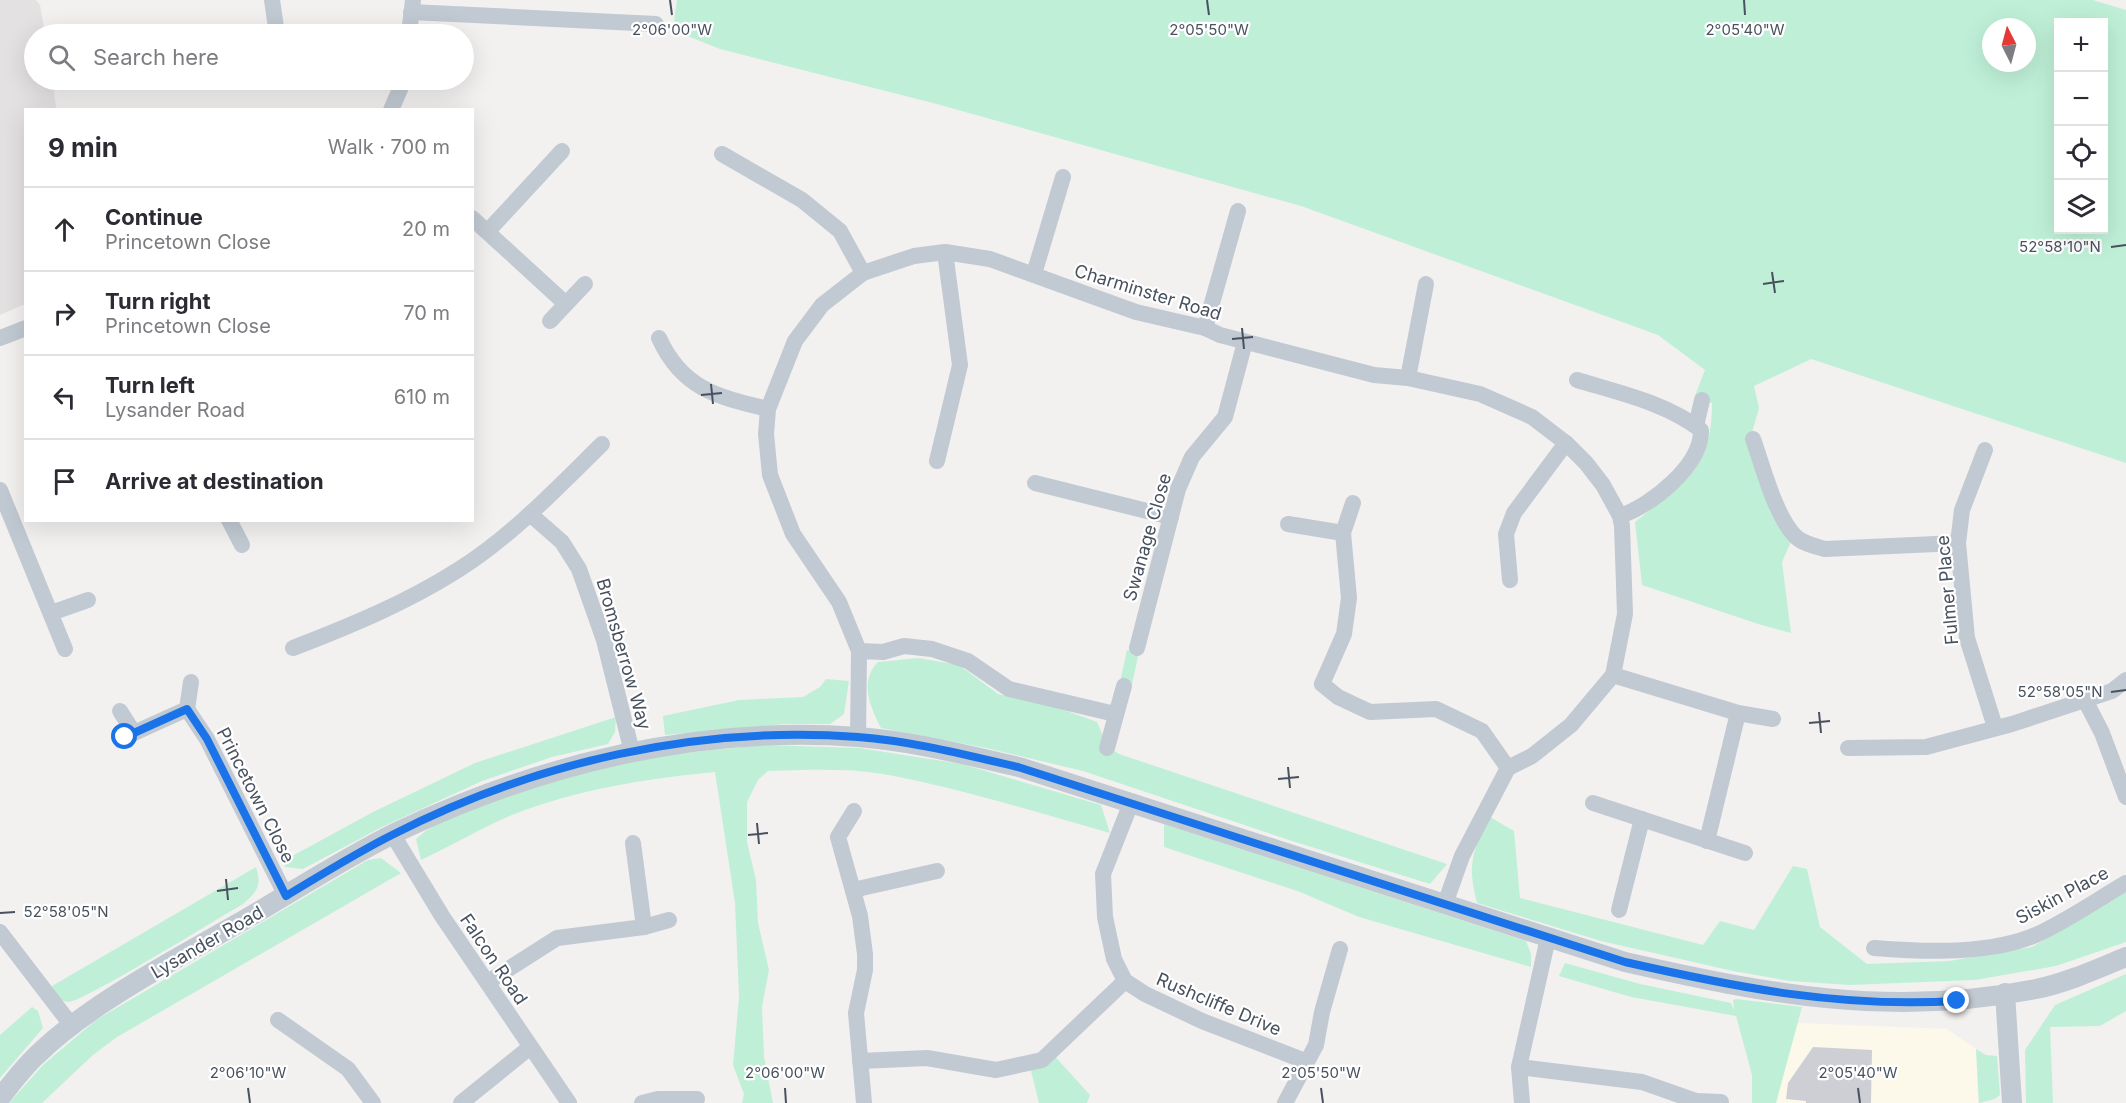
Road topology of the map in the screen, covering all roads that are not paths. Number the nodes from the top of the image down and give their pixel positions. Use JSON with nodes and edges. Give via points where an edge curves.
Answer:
{"nodes":[{"id":1,"x":272,"y":0,"type":"edge"},
{"id":2,"x":412,"y":6,"type":"edge"},
{"id":3,"x":276,"y":24,"type":"edge"},
{"id":4,"x":410,"y":24,"type":"edge"},
{"id":5,"x":656,"y":24,"type":"dead end"},
{"id":6,"x":400,"y":90,"type":"edge"},
{"id":7,"x":392,"y":108,"type":"edge"},
{"id":8,"x":562,"y":151,"type":"dead end"},
{"id":9,"x":722,"y":154,"type":"dead end"},
{"id":10,"x":1063,"y":177,"type":"dead end"},
{"id":11,"x":1238,"y":211,"type":"dead end"},
{"id":12,"x":474,"y":220,"type":"edge"},
{"id":13,"x":488,"y":231,"type":"junction"},
{"id":14,"x":945,"y":252,"type":"junction"},
{"id":15,"x":863,"y":273,"type":"junction"},
{"id":16,"x":1034,"y":274,"type":"junction"},
{"id":17,"x":585,"y":284,"type":"dead end"},
{"id":18,"x":1426,"y":284,"type":"dead end"},
{"id":19,"x":566,"y":304,"type":"junction"},
{"id":20,"x":550,"y":321,"type":"dead end"},
{"id":21,"x":1205,"y":328,"type":"junction"},
{"id":22,"x":24,"y":329,"type":"edge"},
{"id":23,"x":0,"y":338,"type":"edge"},
{"id":24,"x":658,"y":338,"type":"dead end"},
{"id":25,"x":1245,"y":342,"type":"junction"},
{"id":26,"x":1408,"y":378,"type":"junction"},
{"id":27,"x":1577,"y":380,"type":"dead end"},
{"id":28,"x":1702,"y":400,"type":"dead end"},
{"id":29,"x":768,"y":409,"type":"junction"},
{"id":30,"x":1696,"y":426,"type":"junction"},
{"id":31,"x":1753,"y":439,"type":"dead end"},
{"id":32,"x":1566,"y":443,"type":"junction"},
{"id":33,"x":602,"y":444,"type":"dead end"},
{"id":34,"x":1985,"y":450,"type":"dead end"},
{"id":35,"x":937,"y":461,"type":"dead end"},
{"id":36,"x":1035,"y":483,"type":"dead end"},
{"id":37,"x":0,"y":490,"type":"edge"},
{"id":38,"x":1353,"y":503,"type":"dead end"},
{"id":39,"x":530,"y":514,"type":"junction"},
{"id":40,"x":1620,"y":516,"type":"junction"},
{"id":41,"x":1171,"y":518,"type":"junction"},
{"id":42,"x":230,"y":522,"type":"edge"},
{"id":43,"x":1288,"y":524,"type":"dead end"},
{"id":44,"x":1342,"y":533,"type":"junction"},
{"id":45,"x":1958,"y":543,"type":"junction"},
{"id":46,"x":242,"y":545,"type":"dead end"},
{"id":47,"x":1510,"y":580,"type":"dead end"},
{"id":48,"x":88,"y":600,"type":"dead end"},
{"id":49,"x":51,"y":614,"type":"junction"},
{"id":50,"x":293,"y":648,"type":"dead end"},
{"id":51,"x":1137,"y":648,"type":"dead end"},
{"id":52,"x":65,"y":649,"type":"dead end"},
{"id":53,"x":860,"y":651,"type":"junction"},
{"id":54,"x":1613,"y":675,"type":"junction"},
{"id":55,"x":2126,"y":680,"type":"edge"},
{"id":56,"x":191,"y":682,"type":"dead end"},
{"id":57,"x":1124,"y":686,"type":"dead end"},
{"id":58,"x":2085,"y":700,"type":"junction"},
{"id":59,"x":187,"y":709,"type":"junction"},
{"id":60,"x":120,"y":711,"type":"dead end"},
{"id":61,"x":1738,"y":713,"type":"junction"},
{"id":62,"x":1115,"y":714,"type":"junction"},
{"id":63,"x":1773,"y":719,"type":"dead end"},
{"id":64,"x":1995,"y":727,"type":"junction"},
{"id":65,"x":858,"y":737,"type":"junction"},
{"id":66,"x":1107,"y":748,"type":"dead end"},
{"id":67,"x":1848,"y":748,"type":"dead end"},
{"id":68,"x":632,"y":752,"type":"junction"},
{"id":69,"x":1508,"y":768,"type":"junction"},
{"id":70,"x":2126,"y":797,"type":"edge"},
{"id":71,"x":1131,"y":803,"type":"junction"},
{"id":72,"x":1593,"y":803,"type":"dead end"},
{"id":73,"x":854,"y":811,"type":"dead end"},
{"id":74,"x":1642,"y":819,"type":"junction"},
{"id":75,"x":393,"y":835,"type":"junction"},
{"id":76,"x":1707,"y":841,"type":"junction"},
{"id":77,"x":633,"y":843,"type":"dead end"},
{"id":78,"x":1745,"y":853,"type":"dead end"},
{"id":79,"x":937,"y":871,"type":"dead end"},
{"id":80,"x":2126,"y":883,"type":"edge"},
{"id":81,"x":853,"y":890,"type":"junction"},
{"id":82,"x":286,"y":896,"type":"junction"},
{"id":83,"x":1445,"y":904,"type":"junction"},
{"id":84,"x":1618,"y":910,"type":"dead end"},
{"id":85,"x":669,"y":920,"type":"dead end"},
{"id":86,"x":644,"y":927,"type":"junction"},
{"id":87,"x":0,"y":932,"type":"edge"},
{"id":88,"x":1548,"y":938,"type":"junction"},
{"id":89,"x":1874,"y":948,"type":"dead end"},
{"id":90,"x":1340,"y":949,"type":"dead end"},
{"id":91,"x":2126,"y":957,"type":"edge"},
{"id":92,"x":1125,"y":981,"type":"junction"},
{"id":93,"x":488,"y":982,"type":"junction"},
{"id":94,"x":2006,"y":993,"type":"junction"},
{"id":95,"x":278,"y":1020,"type":"dead end"},
{"id":96,"x":72,"y":1026,"type":"junction"},
{"id":97,"x":529,"y":1048,"type":"junction"},
{"id":98,"x":860,"y":1056,"type":"junction"},
{"id":99,"x":1305,"y":1061,"type":"junction"},
{"id":100,"x":1519,"y":1067,"type":"junction"},
{"id":101,"x":0,"y":1098,"type":"edge"},
{"id":102,"x":698,"y":1099,"type":"dead end"},
{"id":103,"x":1721,"y":1102,"type":"edge"},
{"id":104,"x":373,"y":1103,"type":"edge"},
{"id":105,"x":461,"y":1103,"type":"edge"},
{"id":106,"x":568,"y":1103,"type":"edge"},
{"id":107,"x":642,"y":1103,"type":"edge"},
{"id":108,"x":864,"y":1103,"type":"edge"},
{"id":109,"x":1285,"y":1103,"type":"edge"},
{"id":110,"x":1522,"y":1103,"type":"edge"},
{"id":111,"x":2012,"y":1103,"type":"edge"}],
"edges":[{"from":1,"to":3,"type":"street"},
{"from":2,"to":4,"type":"street"},
{"from":2,"to":5,"type":"street","via":[[456,16]]},
{"from":6,"to":7,"type":"street"},
{"from":8,"to":13,"type":"street"},
{"from":9,"to":15,"type":"street","via":[[802,200],[840,231]]},
{"from":10,"to":16,"type":"street"},
{"from":11,"to":21,"type":"street"},
{"from":12,"to":13,"type":"street"},
{"from":13,"to":19,"type":"street"},
{"from":14,"to":15,"type":"street","name":"Charminster Road","via":[[914,256]]},
{"from":14,"to":16,"type":"street","name":"Charminster Road","via":[[990,259]]},
{"from":14,"to":35,"type":"street","via":[[960,365]]},
{"from":15,"to":29,"type":"street","name":"Charminster Road","via":[[822,305],[795,341]]},
{"from":16,"to":21,"type":"street","name":"Charminster Road","via":[[1136,312]]},
{"from":17,"to":19,"type":"street"},
{"from":18,"to":26,"type":"street"},
{"from":19,"to":20,"type":"street"},
{"from":21,"to":25,"type":"street","name":"Charminster Road"},
{"from":22,"to":23,"type":"street"},
{"from":24,"to":29,"type":"street","via":[[669,361],[720,398]]},
{"from":25,"to":26,"type":"street","name":"Charminster Road","via":[[1374,375]]},
{"from":25,"to":41,"type":"street","name":"Swanage Close","via":[[1225,417],[1192,457]]},
{"from":26,"to":32,"type":"street","name":"Charminster Road","via":[[1480,394],[1532,417]]},
{"from":27,"to":30,"type":"street","via":[[1662,407],[1688,418]]},
{"from":28,"to":30,"type":"street"},
{"from":29,"to":53,"type":"street","name":"Charminster Road","via":[[770,475],[784,513],[793,534],[839,602]]},
{"from":30,"to":40,"type":"street","via":[[1701,430],[1701,441],[1679,476],[1637,510]]},
{"from":31,"to":45,"type":"street","via":[[1784,522],[1810,545],[1825,549]]},
{"from":32,"to":40,"type":"street","name":"Charminster Road","via":[[1603,485]]},
{"from":32,"to":47,"type":"street","via":[[1518,507],[1506,534]]},
{"from":33,"to":39,"type":"street"},
{"from":34,"to":45,"type":"street","name":"Fulmer Place","via":[[1962,510]]},
{"from":36,"to":41,"type":"street"},
{"from":37,"to":49,"type":"street"},
{"from":38,"to":44,"type":"street"},
{"from":39,"to":50,"type":"street","via":[[459,570],[378,614]]},
{"from":39,"to":68,"type":"street","name":"Bromsberrow Way","via":[[562,542],[579,570],[604,640]]},
{"from":40,"to":54,"type":"street","name":"Charminster Road","via":[[1624,614]]},
{"from":41,"to":51,"type":"street","name":"Swanage Close"},
{"from":42,"to":46,"type":"street"},
{"from":43,"to":44,"type":"street"},
{"from":44,"to":69,"type":"street","via":[[1349,598],[1347,616],[1344,634],[1322,684],[1338,697],[1370,712],[1436,709],[1482,731]]},
{"from":45,"to":64,"type":"street","name":"Fulmer Place","via":[[1967,638]]},
{"from":48,"to":49,"type":"street"},
{"from":49,"to":52,"type":"street"},
{"from":53,"to":62,"type":"street","via":[[883,652],[904,646],[932,650],[968,661],[1009,688]]},
{"from":53,"to":65,"type":"street","name":"Charminster Road"},
{"from":54,"to":61,"type":"street"},
{"from":54,"to":69,"type":"street","name":"Charminster Road","via":[[1572,725],[1532,756]]},
{"from":55,"to":58,"type":"street","via":[[2112,691]]},
{"from":56,"to":59,"type":"street"},
{"from":57,"to":62,"type":"street"},
{"from":58,"to":64,"type":"street"},
{"from":58,"to":70,"type":"street"},
{"from":59,"to":60,"type":"street","via":[[129,735]]},
{"from":59,"to":82,"type":"street","name":"Princetown Close","via":[[207,739]]},
{"from":61,"to":63,"type":"street"},
{"from":61,"to":76,"type":"street"},
{"from":62,"to":66,"type":"street"},
{"from":64,"to":67,"type":"street","via":[[1926,747]]},
{"from":65,"to":68,"type":"street","name":"Lysander Road","via":[[743,736]]},
{"from":65,"to":71,"type":"street","name":"Lysander Road","via":[[917,745],[1018,767]]},
{"from":68,"to":75,"type":"street","name":"Lysander Road","via":[[528,778]]},
{"from":69,"to":83,"type":"street","via":[[1462,856]]},
{"from":71,"to":83,"type":"street","name":"Lysander Road"},
{"from":71,"to":92,"type":"street","via":[[1103,874],[1105,917],[1114,959]]},
{"from":72,"to":74,"type":"street"},
{"from":73,"to":81,"type":"street","via":[[837,837]]},
{"from":74,"to":76,"type":"street"},
{"from":74,"to":84,"type":"street"},
{"from":75,"to":82,"type":"street","name":"Lysander Road"},
{"from":75,"to":93,"type":"street","name":"Falcon Road"},
{"from":76,"to":78,"type":"street"},
{"from":77,"to":86,"type":"street"},
{"from":79,"to":81,"type":"street"},
{"from":80,"to":89,"type":"street","name":"Siskin Place","via":[[2022,940],[1952,950]]},
{"from":81,"to":98,"type":"street","via":[[861,916],[865,954],[856,1013]]},
{"from":82,"to":96,"type":"street","name":"Lysander Road"},
{"from":83,"to":88,"type":"street","name":"Lysander Road"},
{"from":85,"to":86,"type":"street"},
{"from":86,"to":93,"type":"street","via":[[557,938]]},
{"from":87,"to":96,"type":"street"},
{"from":88,"to":94,"type":"street","name":"Lysander Road","via":[[1625,962],[1727,985],[1815,999],[1907,1004]]},
{"from":88,"to":100,"type":"street"},
{"from":90,"to":99,"type":"street","via":[[1316,1045]]},
{"from":91,"to":94,"type":"street","name":"Lysander Road","via":[[2038,988]]},
{"from":92,"to":98,"type":"street","via":[[1042,1060],[996,1070],[927,1058]]},
{"from":92,"to":99,"type":"street","name":"Rushcliffe Drive","via":[[1202,1022]]},
{"from":93,"to":97,"type":"street","name":"Falcon Road"},
{"from":94,"to":111,"type":"street"},
{"from":95,"to":104,"type":"street","via":[[348,1069]]},
{"from":96,"to":101,"type":"street","name":"Lysander Road","via":[[37,1055]]},
{"from":97,"to":105,"type":"street"},
{"from":97,"to":106,"type":"street","name":"Falcon Road"},
{"from":98,"to":108,"type":"street"},
{"from":99,"to":109,"type":"street"},
{"from":100,"to":103,"type":"street","via":[[1642,1082],[1696,1101]]},
{"from":100,"to":110,"type":"street"},
{"from":102,"to":107,"type":"street"}]}
